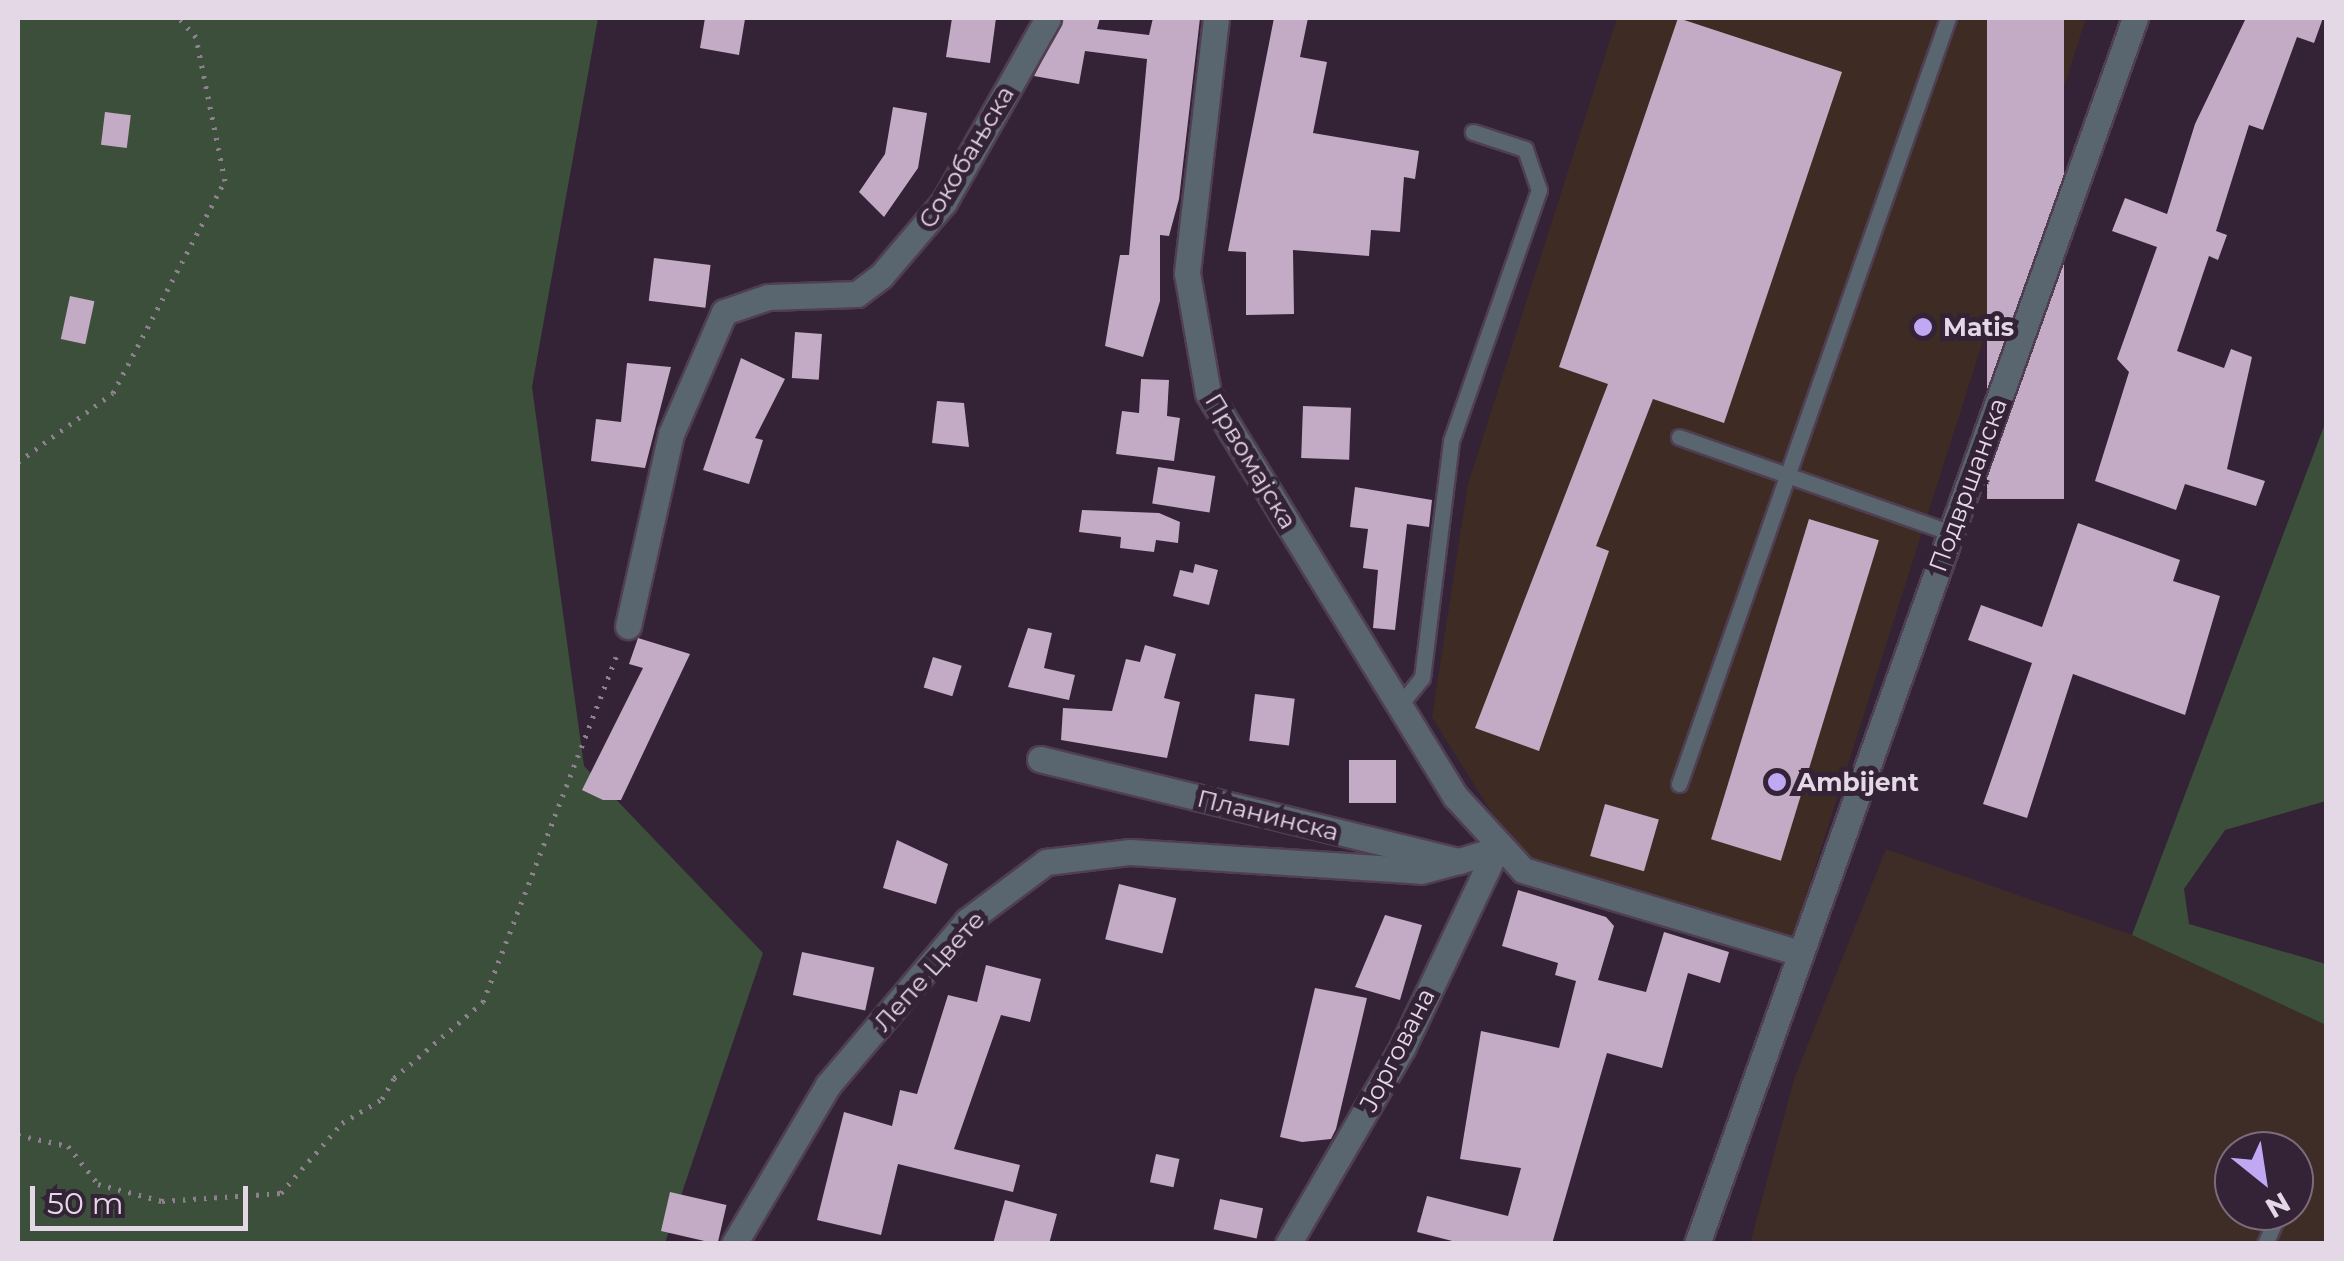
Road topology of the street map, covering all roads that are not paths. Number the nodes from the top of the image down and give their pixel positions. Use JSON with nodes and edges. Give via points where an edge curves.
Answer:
{"nodes":[{"id":1,"x":1048,"y":18,"type":"edge"},
{"id":2,"x":1216,"y":18,"type":"edge"},
{"id":3,"x":1948,"y":18,"type":"edge"},
{"id":4,"x":2135,"y":18,"type":"edge"},
{"id":5,"x":1472,"y":132,"type":"dead end"},
{"id":6,"x":1679,"y":437,"type":"dead end"},
{"id":7,"x":1786,"y":475,"type":"junction"},
{"id":8,"x":1950,"y":533,"type":"junction"},
{"id":9,"x":628,"y":626,"type":"road end"},
{"id":10,"x":1399,"y":706,"type":"junction"},
{"id":11,"x":1040,"y":759,"type":"dead end"},
{"id":12,"x":1679,"y":784,"type":"dead end"},
{"id":13,"x":1496,"y":850,"type":"junction"},
{"id":14,"x":1459,"y":861,"type":"junction"},
{"id":15,"x":1800,"y":954,"type":"junction"},
{"id":16,"x":734,"y":1244,"type":"edge"},
{"id":17,"x":1288,"y":1244,"type":"edge"},
{"id":18,"x":1697,"y":1244,"type":"edge"}],
"edges":[{"from":1,"to":9,"type":"street","name":"Сокобањска","via":[[944,202],[881,276],[858,294],[768,297],[724,312],[671,434]]},
{"from":2,"to":10,"type":"street","name":"Првомајска","via":[[1187,273],[1194,346],[1208,392]]},
{"from":3,"to":7,"type":"lane"},
{"from":4,"to":8,"type":"street","name":"Подвршанска"},
{"from":5,"to":10,"type":"lane","via":[[1525,149],[1539,190],[1451,442],[1422,678]]},
{"from":6,"to":7,"type":"lane"},
{"from":7,"to":8,"type":"lane"},
{"from":7,"to":12,"type":"lane"},
{"from":8,"to":15,"type":"street","name":"Подвршанска"},
{"from":10,"to":13,"type":"street","name":"Првомајска"},
{"from":11,"to":14,"type":"street","name":"Планинска"},
{"from":13,"to":14,"type":"street"},
{"from":13,"to":15,"type":"street","via":[[1523,870]]},
{"from":13,"to":17,"type":"street","name":"Јоргована","via":[[1402,1048]]},
{"from":14,"to":16,"type":"street","name":"Лепе Цвете","via":[[1421,871],[1130,852],[1046,862],[967,921],[828,1085]]},
{"from":15,"to":18,"type":"street","name":"Подвршанска"}]}
